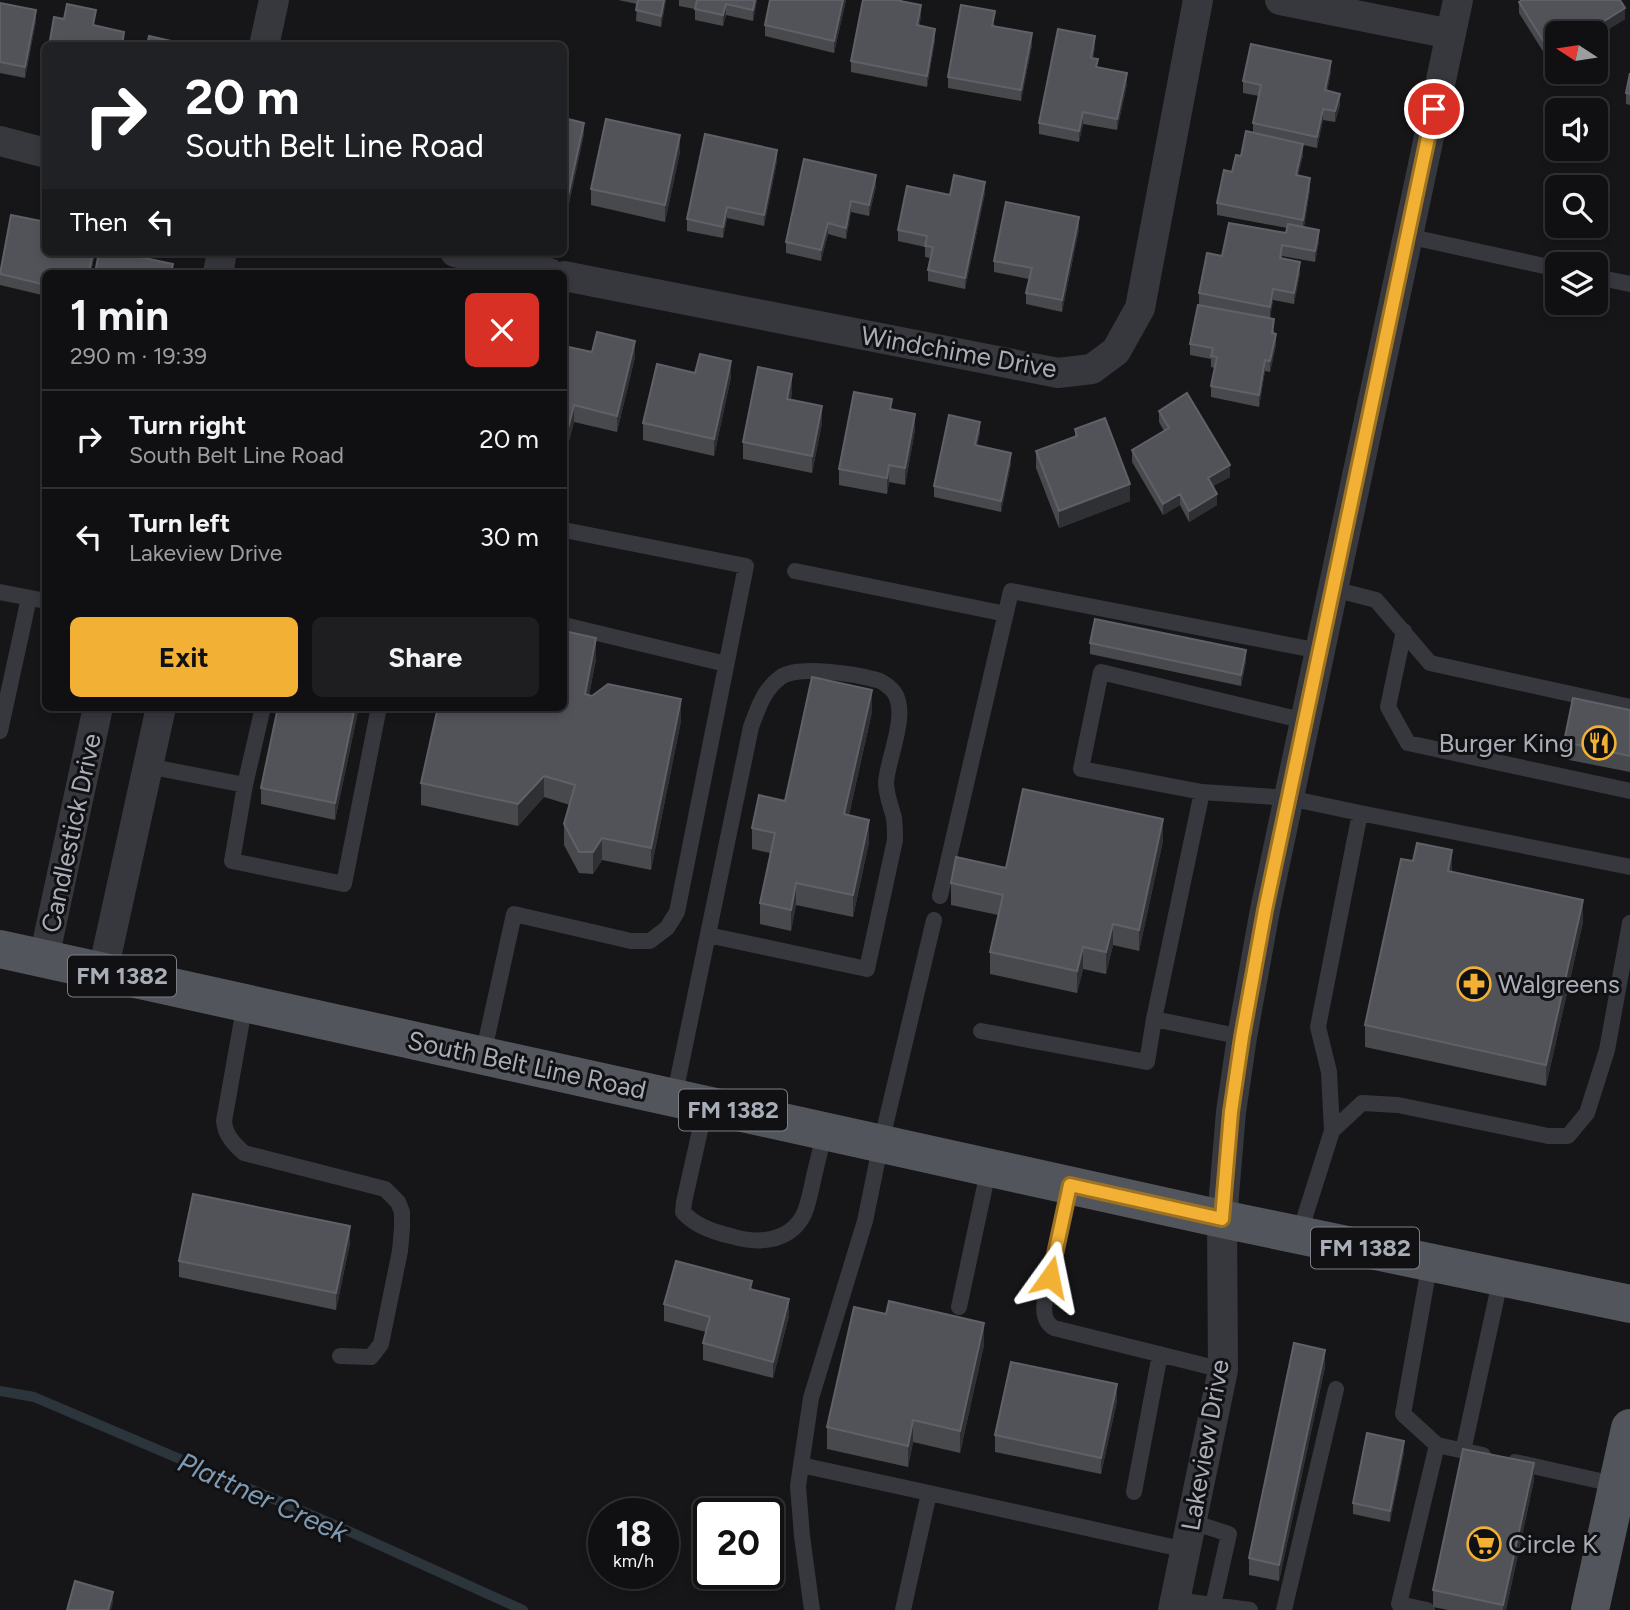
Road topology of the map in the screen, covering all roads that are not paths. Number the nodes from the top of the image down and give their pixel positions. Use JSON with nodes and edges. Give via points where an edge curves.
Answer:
{"nodes":[{"id":1,"x":274,"y":0,"type":"edge"},
{"id":2,"x":1198,"y":0,"type":"edge"},
{"id":3,"x":1280,"y":0,"type":"edge"},
{"id":4,"x":1458,"y":0,"type":"edge"},
{"id":5,"x":1451,"y":34,"type":"junction"},
{"id":6,"x":265,"y":42,"type":"edge"},
{"id":7,"x":0,"y":141,"type":"edge"},
{"id":8,"x":42,"y":152,"type":"edge"},
{"id":9,"x":1408,"y":236,"type":"junction"},
{"id":10,"x":473,"y":256,"type":"edge"},
{"id":11,"x":1545,"y":266,"type":"edge"},
{"id":12,"x":536,"y":270,"type":"edge"},
{"id":13,"x":567,"y":277,"type":"edge"},
{"id":14,"x":1608,"y":280,"type":"edge"},
{"id":15,"x":1630,"y":285,"type":"edge"},
{"id":16,"x":567,"y":531,"type":"edge"},
{"id":17,"x":795,"y":570,"type":"dead end"},
{"id":18,"x":1333,"y":589,"type":"junction"},
{"id":19,"x":0,"y":592,"type":"edge"},
{"id":20,"x":37,"y":600,"type":"edge"},
{"id":21,"x":1006,"y":614,"type":"junction"},
{"id":22,"x":567,"y":626,"type":"edge"},
{"id":23,"x":1404,"y":631,"type":"junction"},
{"id":24,"x":1320,"y":652,"type":"junction"},
{"id":25,"x":726,"y":664,"type":"junction"},
{"id":26,"x":1630,"y":707,"type":"edge"},
{"id":27,"x":97,"y":711,"type":"edge"},
{"id":28,"x":159,"y":711,"type":"edge"},
{"id":29,"x":262,"y":711,"type":"edge"},
{"id":30,"x":378,"y":711,"type":"edge"},
{"id":31,"x":1305,"y":721,"type":"junction"},
{"id":32,"x":0,"y":731,"type":"edge"},
{"id":33,"x":147,"y":766,"type":"junction"},
{"id":34,"x":245,"y":785,"type":"junction"},
{"id":35,"x":1630,"y":791,"type":"edge"},
{"id":36,"x":1202,"y":792,"type":"junction"},
{"id":37,"x":1289,"y":798,"type":"junction"},
{"id":38,"x":1360,"y":813,"type":"junction"},
{"id":39,"x":1630,"y":867,"type":"edge"},
{"id":40,"x":940,"y":895,"type":"dead end"},
{"id":41,"x":934,"y":920,"type":"dead end"},
{"id":42,"x":1630,"y":923,"type":"edge"},
{"id":43,"x":708,"y":935,"type":"junction"},
{"id":44,"x":0,"y":949,"type":"edge"},
{"id":45,"x":44,"y":958,"type":"junction"},
{"id":46,"x":103,"y":971,"type":"junction"},
{"id":47,"x":244,"y":1003,"type":"junction"},
{"id":48,"x":1154,"y":1018,"type":"junction"},
{"id":49,"x":981,"y":1031,"type":"dead end"},
{"id":50,"x":1242,"y":1037,"type":"junction"},
{"id":51,"x":483,"y":1055,"type":"junction"},
{"id":52,"x":690,"y":1101,"type":"junction"},
{"id":53,"x":825,"y":1131,"type":"junction"},
{"id":54,"x":1332,"y":1131,"type":"junction"},
{"id":55,"x":881,"y":1143,"type":"junction"},
{"id":56,"x":989,"y":1167,"type":"junction"},
{"id":57,"x":1070,"y":1185,"type":"junction"},
{"id":58,"x":1222,"y":1219,"type":"junction"},
{"id":59,"x":1299,"y":1234,"type":"junction"},
{"id":60,"x":1430,"y":1262,"type":"junction"},
{"id":61,"x":1501,"y":1278,"type":"junction"},
{"id":62,"x":1630,"y":1304,"type":"edge"},
{"id":63,"x":959,"y":1307,"type":"dead end"},
{"id":64,"x":1160,"y":1354,"type":"junction"},
{"id":65,"x":340,"y":1356,"type":"dead end"},
{"id":66,"x":1223,"y":1370,"type":"junction"},
{"id":67,"x":1336,"y":1389,"type":"dead end"},
{"id":68,"x":1630,"y":1428,"type":"edge"},
{"id":69,"x":1437,"y":1445,"type":"junction"},
{"id":70,"x":1463,"y":1451,"type":"junction"},
{"id":71,"x":801,"y":1465,"type":"junction"},
{"id":72,"x":1618,"y":1485,"type":"junction"},
{"id":73,"x":1134,"y":1492,"type":"dead end"},
{"id":74,"x":929,"y":1493,"type":"junction"},
{"id":75,"x":1189,"y":1536,"type":"junction"},
{"id":76,"x":1174,"y":1605,"type":"edge"},
{"id":77,"x":1213,"y":1605,"type":"junction"},
{"id":78,"x":812,"y":1610,"type":"edge"},
{"id":79,"x":903,"y":1610,"type":"edge"},
{"id":80,"x":1250,"y":1610,"type":"edge"},
{"id":81,"x":1284,"y":1610,"type":"edge"},
{"id":82,"x":1427,"y":1610,"type":"edge"},
{"id":83,"x":1590,"y":1610,"type":"edge"}],
"edges":[{"from":1,"to":6,"type":"street"},
{"from":2,"to":13,"type":"street","name":"Windchime Drive","via":[[1140,308],[1116,351],[1092,369],[1059,373]]},
{"from":3,"to":5,"type":"street"},
{"from":4,"to":5,"type":"street","name":"Lakeview Drive"},
{"from":5,"to":9,"type":"street","name":"Lakeview Drive"},
{"from":7,"to":8,"type":"street"},
{"from":9,"to":11,"type":"lane"},
{"from":9,"to":18,"type":"street","name":"Lakeview Drive"},
{"from":10,"to":12,"type":"street"},
{"from":14,"to":15,"type":"lane"},
{"from":16,"to":25,"type":"lane","via":[[746,566]]},
{"from":17,"to":21,"type":"lane"},
{"from":18,"to":23,"type":"lane","via":[[1376,600]]},
{"from":18,"to":24,"type":"street","name":"Lakeview Drive"},
{"from":19,"to":20,"type":"lane"},
{"from":20,"to":32,"type":"lane"},
{"from":21,"to":24,"type":"lane","via":[[1011,591]]},
{"from":21,"to":40,"type":"lane"},
{"from":22,"to":25,"type":"lane"},
{"from":23,"to":26,"type":"lane","via":[[1430,663]]},
{"from":23,"to":35,"type":"lane","via":[[1388,707],[1408,743]]},
{"from":24,"to":31,"type":"street","name":"Lakeview Drive"},
{"from":25,"to":51,"type":"lane","via":[[677,912],[667,928],[650,941],[631,941],[514,914]]},
{"from":27,"to":45,"type":"street","name":"Candlestick Drive"},
{"from":28,"to":33,"type":"street"},
{"from":29,"to":34,"type":"lane"},
{"from":30,"to":34,"type":"lane","via":[[344,884],[232,861]]},
{"from":31,"to":36,"type":"lane","via":[[1101,672],[1081,769]]},
{"from":31,"to":37,"type":"street","name":"Lakeview Drive"},
{"from":33,"to":34,"type":"lane"},
{"from":33,"to":46,"type":"street"},
{"from":36,"to":37,"type":"lane"},
{"from":36,"to":48,"type":"lane"},
{"from":37,"to":38,"type":"lane"},
{"from":37,"to":50,"type":"street","name":"Lakeview Drive"},
{"from":38,"to":39,"type":"lane"},
{"from":38,"to":54,"type":"lane","via":[[1318,1027],[1329,1072]]},
{"from":41,"to":55,"type":"lane"},
{"from":42,"to":54,"type":"lane","via":[[1607,1050],[1587,1113],[1567,1136],[1398,1105],[1362,1103]]},
{"from":43,"to":43,"type":"lane","via":[[751,727],[765,693],[784,675],[800,671],[880,681],[894,692],[900,712],[886,781],[895,840],[867,969]]},
{"from":43,"to":52,"type":"lane"},
{"from":44,"to":45,"type":"main road","name":"South Belt Line Road","number":"FM 1382"},
{"from":45,"to":46,"type":"main road","name":"South Belt Line Road","number":"FM 1382"},
{"from":46,"to":47,"type":"main road","name":"South Belt Line Road","number":"FM 1382"},
{"from":47,"to":51,"type":"main road","name":"South Belt Line Road","number":"FM 1382"},
{"from":47,"to":65,"type":"lane","via":[[224,1121],[230,1139],[244,1153],[384,1189],[402,1212],[400,1251],[381,1344],[371,1357]]},
{"from":48,"to":49,"type":"lane","via":[[1147,1062]]},
{"from":48,"to":50,"type":"lane"},
{"from":50,"to":58,"type":"street","name":"Lakeview Drive"},
{"from":51,"to":52,"type":"main road","name":"South Belt Line Road","number":"FM 1382"},
{"from":52,"to":53,"type":"main road","name":"South Belt Line Road","number":"FM 1382"},
{"from":52,"to":53,"type":"lane","via":[[683,1212],[704,1227],[741,1239],[781,1237],[804,1216]]},
{"from":53,"to":55,"type":"main road","name":"South Belt Line Road","number":"FM 1382"},
{"from":54,"to":59,"type":"lane"},
{"from":55,"to":56,"type":"main road","name":"South Belt Line Road","number":"FM 1382"},
{"from":55,"to":71,"type":"lane","via":[[864,1221],[811,1398]]},
{"from":56,"to":57,"type":"main road","name":"South Belt Line Road","number":"FM 1382"},
{"from":56,"to":63,"type":"lane"},
{"from":57,"to":58,"type":"main road","name":"South Belt Line Road","number":"FM 1382"},
{"from":57,"to":64,"type":"lane","via":[[1045,1300],[1048,1325]]},
{"from":58,"to":59,"type":"main road","name":"South Belt Line Road","number":"FM 1382"},
{"from":58,"to":66,"type":"street","name":"Lakeview Drive"},
{"from":59,"to":60,"type":"main road","name":"South Belt Line Road","number":"FM 1382"},
{"from":60,"to":61,"type":"main road","name":"South Belt Line Road","number":"FM 1382"},
{"from":60,"to":69,"type":"lane","via":[[1402,1415]]},
{"from":61,"to":62,"type":"main road","name":"South Belt Line Road","number":"FM 1382"},
{"from":61,"to":70,"type":"lane"},
{"from":64,"to":66,"type":"lane"},
{"from":64,"to":73,"type":"lane"},
{"from":66,"to":75,"type":"street","name":"Lakeview Drive"},
{"from":67,"to":81,"type":"lane"},
{"from":68,"to":72,"type":"main road"},
{"from":69,"to":70,"type":"lane"},
{"from":69,"to":82,"type":"lane","via":[[1399,1604]]},
{"from":70,"to":72,"type":"lane"},
{"from":71,"to":74,"type":"lane"},
{"from":71,"to":78,"type":"lane","via":[[798,1486]]},
{"from":72,"to":83,"type":"main road"},
{"from":74,"to":75,"type":"lane"},
{"from":74,"to":79,"type":"lane"},
{"from":75,"to":76,"type":"street","name":"Lakeview Drive"},
{"from":75,"to":77,"type":"lane","via":[[1229,1534]]},
{"from":76,"to":77,"type":"lane"},
{"from":77,"to":80,"type":"lane"}]}
